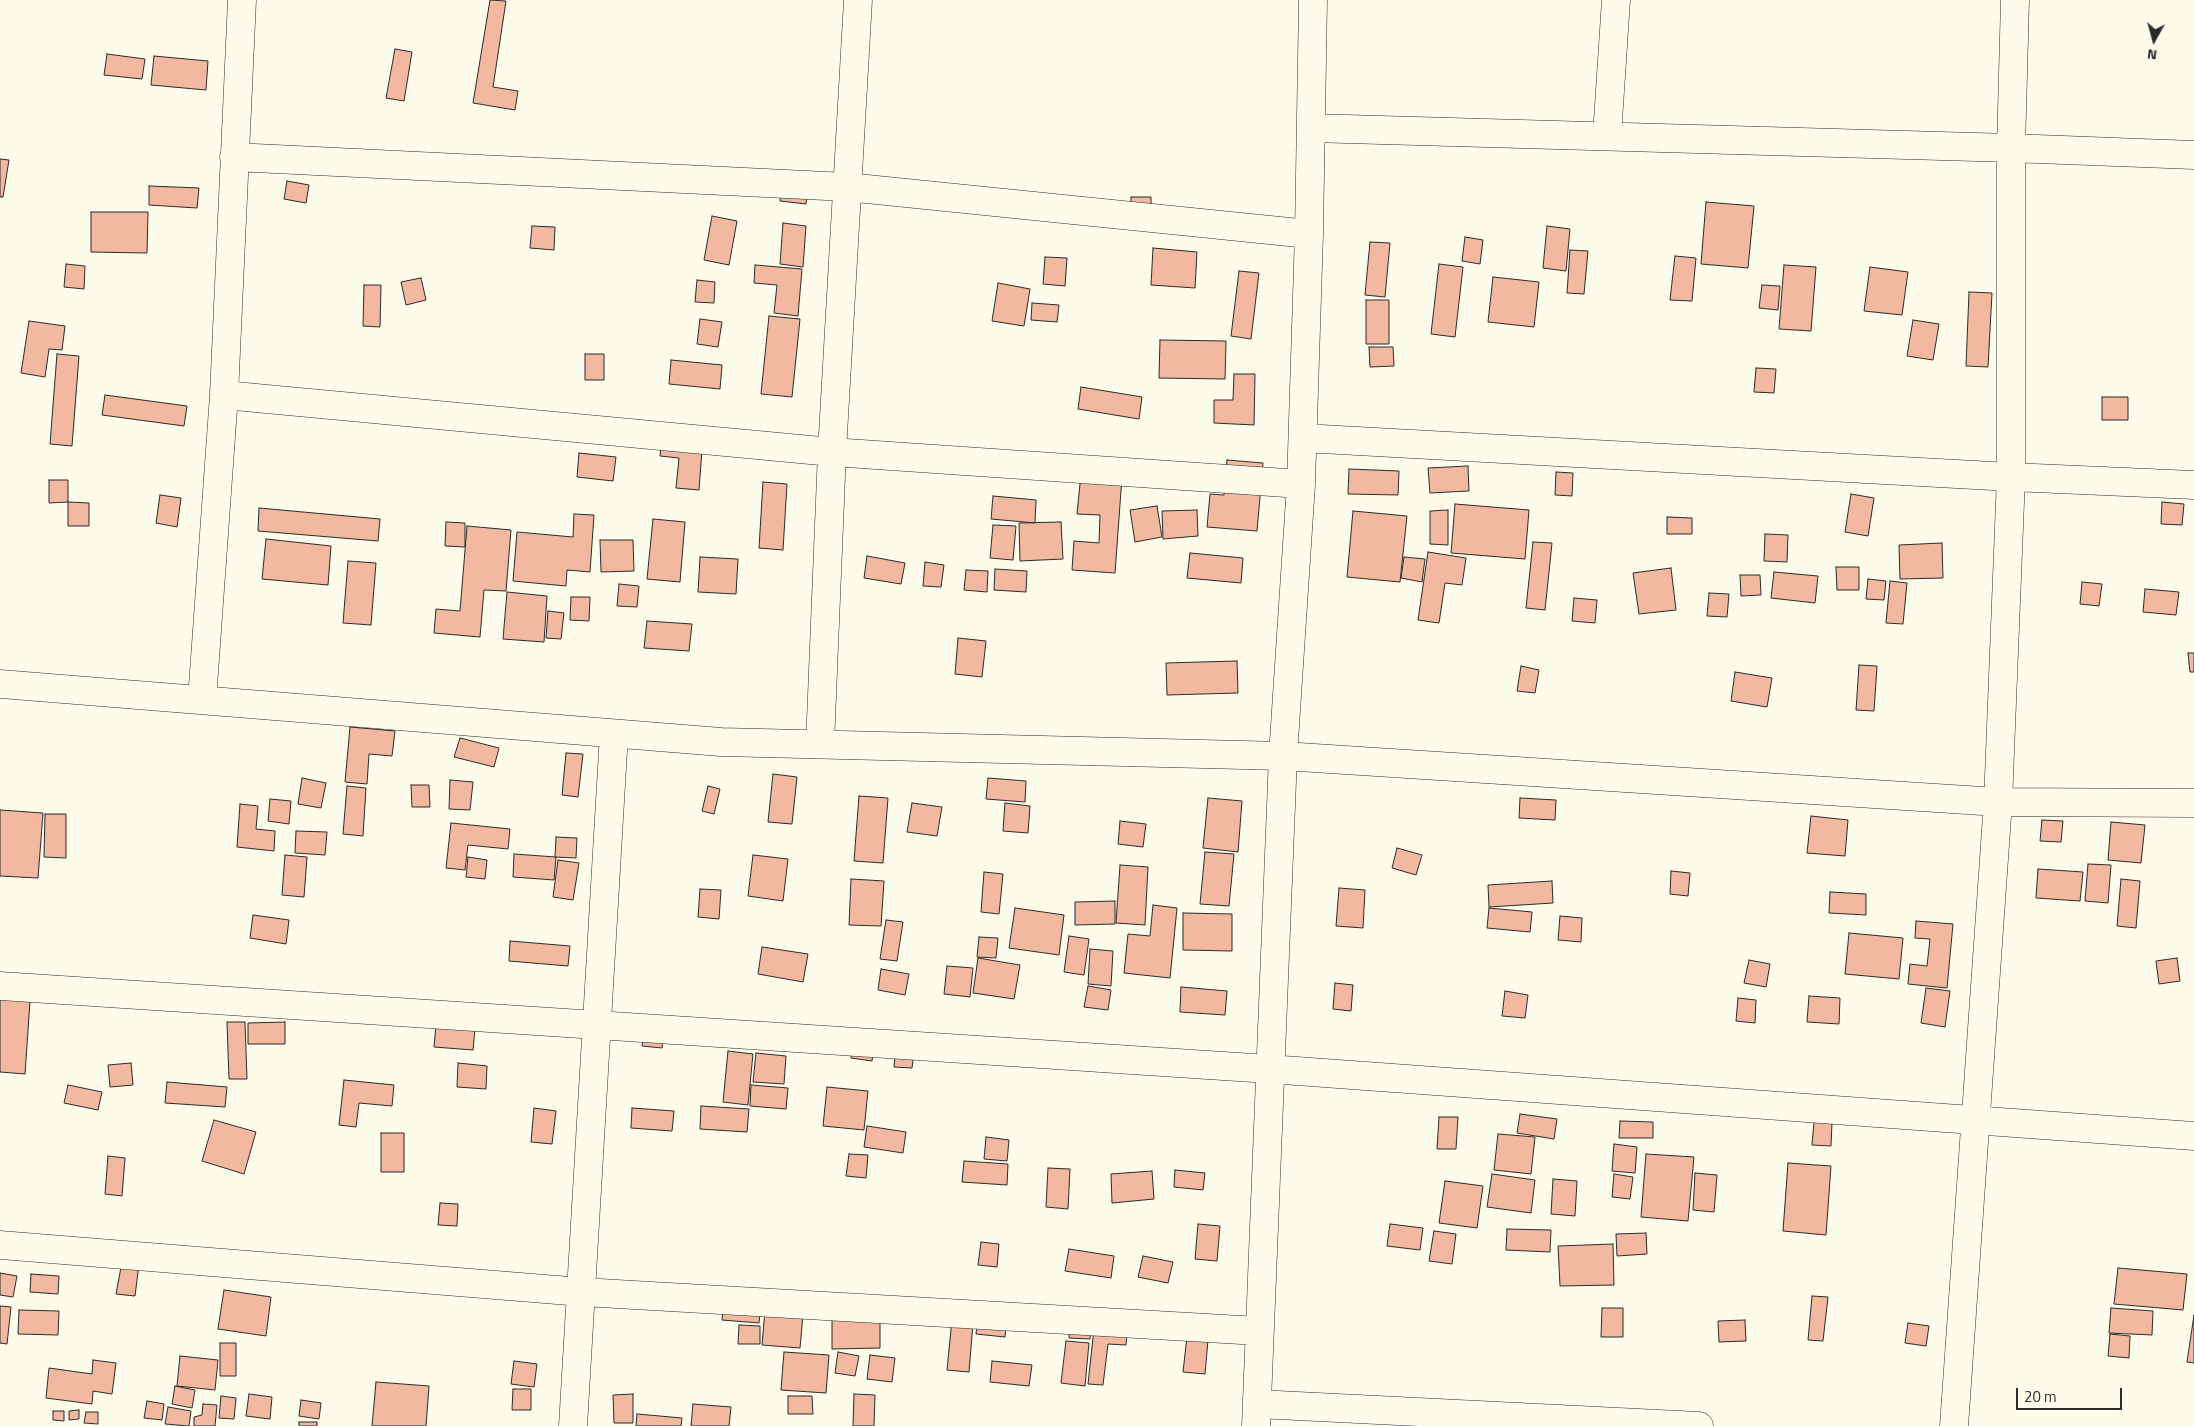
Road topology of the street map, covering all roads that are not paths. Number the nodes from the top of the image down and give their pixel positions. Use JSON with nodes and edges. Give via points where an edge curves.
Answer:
{"nodes":[{"id":1,"x":242,"y":0,"type":"edge"},
{"id":2,"x":858,"y":0,"type":"edge"},
{"id":3,"x":1313,"y":0,"type":"edge"},
{"id":4,"x":1616,"y":0,"type":"edge"},
{"id":5,"x":2015,"y":0,"type":"edge"},
{"id":6,"x":1311,"y":128,"type":"junction"},
{"id":7,"x":1607,"y":136,"type":"junction"},
{"id":8,"x":2011,"y":148,"type":"junction"},
{"id":9,"x":2194,"y":155,"type":"edge"},
{"id":10,"x":234,"y":157,"type":"junction"},
{"id":11,"x":848,"y":187,"type":"junction"},
{"id":12,"x":1309,"y":234,"type":"junction"},
{"id":13,"x":224,"y":395,"type":"junction"},
{"id":14,"x":1303,"y":438,"type":"junction"},
{"id":15,"x":832,"y":452,"type":"junction"},
{"id":16,"x":2011,"y":478,"type":"junction"},
{"id":17,"x":1301,"y":484,"type":"junction"},
{"id":18,"x":2194,"y":484,"type":"edge"},
{"id":19,"x":0,"y":684,"type":"edge"},
{"id":20,"x":202,"y":700,"type":"junction"},
{"id":21,"x":614,"y":734,"type":"junction"},
{"id":22,"x":820,"y":744,"type":"junction"},
{"id":23,"x":1283,"y":756,"type":"junction"},
{"id":24,"x":1998,"y":802,"type":"junction"},
{"id":25,"x":2194,"y":803,"type":"edge"},
{"id":26,"x":0,"y":986,"type":"edge"},
{"id":27,"x":597,"y":1026,"type":"junction"},
{"id":28,"x":1269,"y":1069,"type":"junction"},
{"id":29,"x":1976,"y":1120,"type":"junction"},
{"id":30,"x":2194,"y":1136,"type":"edge"},
{"id":31,"x":0,"y":1244,"type":"edge"},
{"id":32,"x":582,"y":1292,"type":"junction"},
{"id":33,"x":1259,"y":1331,"type":"junction"},
{"id":34,"x":1257,"y":1415,"type":"edge"},
{"id":35,"x":573,"y":1426,"type":"edge"},
{"id":36,"x":1699,"y":1426,"type":"edge"},
{"id":37,"x":1954,"y":1426,"type":"edge"}],
"edges":[{"from":1,"to":10,"type":"street"},
{"from":2,"to":11,"type":"street"},
{"from":3,"to":6,"type":"street"},
{"from":4,"to":7,"type":"street"},
{"from":5,"to":8,"type":"street"},
{"from":6,"to":7,"type":"street"},
{"from":6,"to":12,"type":"street"},
{"from":7,"to":8,"type":"street"},
{"from":8,"to":9,"type":"street"},
{"from":8,"to":16,"type":"street"},
{"from":10,"to":11,"type":"street"},
{"from":10,"to":13,"type":"street"},
{"from":11,"to":12,"type":"street"},
{"from":11,"to":15,"type":"street"},
{"from":12,"to":14,"type":"street"},
{"from":13,"to":15,"type":"street"},
{"from":13,"to":20,"type":"street"},
{"from":14,"to":16,"type":"street"},
{"from":14,"to":17,"type":"street"},
{"from":15,"to":17,"type":"street"},
{"from":15,"to":22,"type":"street"},
{"from":16,"to":18,"type":"street"},
{"from":16,"to":24,"type":"street"},
{"from":17,"to":23,"type":"street"},
{"from":19,"to":20,"type":"street"},
{"from":20,"to":21,"type":"street"},
{"from":21,"to":22,"type":"street","via":[[721,742]]},
{"from":21,"to":27,"type":"street"},
{"from":22,"to":23,"type":"street"},
{"from":23,"to":24,"type":"street"},
{"from":23,"to":28,"type":"street"},
{"from":24,"to":25,"type":"street"},
{"from":24,"to":29,"type":"street"},
{"from":26,"to":27,"type":"street"},
{"from":27,"to":28,"type":"street"},
{"from":27,"to":32,"type":"street"},
{"from":28,"to":29,"type":"street"},
{"from":28,"to":33,"type":"street"},
{"from":29,"to":30,"type":"street"},
{"from":29,"to":37,"type":"street"},
{"from":31,"to":32,"type":"street"},
{"from":32,"to":33,"type":"street"},
{"from":32,"to":35,"type":"street"},
{"from":33,"to":34,"type":"street"},
{"from":34,"to":36,"type":"street"}]}
